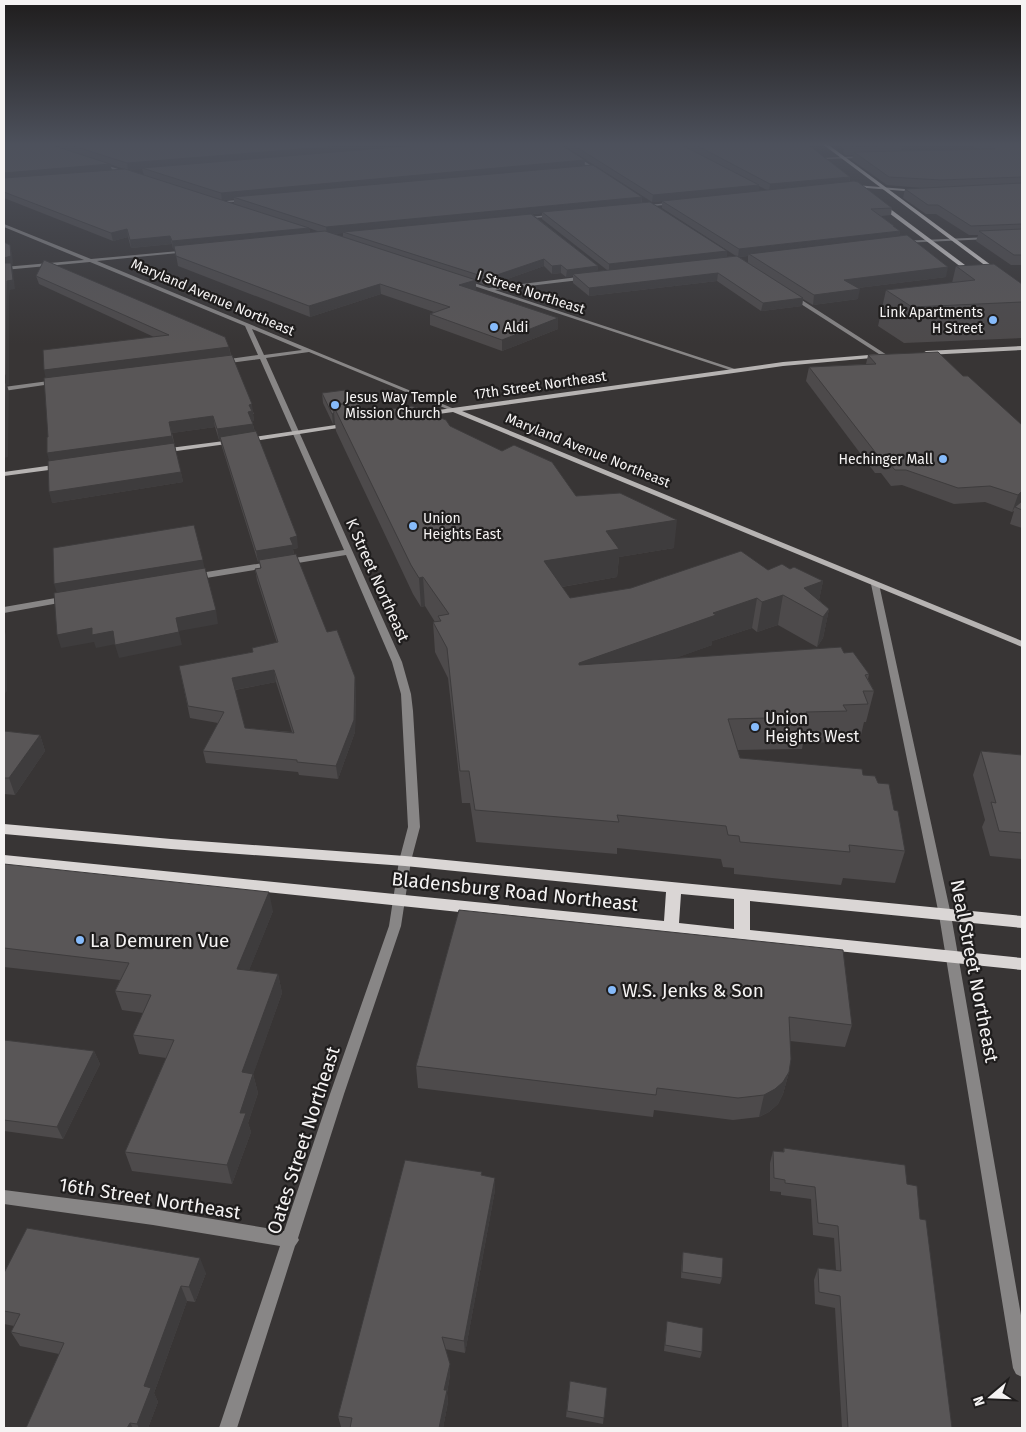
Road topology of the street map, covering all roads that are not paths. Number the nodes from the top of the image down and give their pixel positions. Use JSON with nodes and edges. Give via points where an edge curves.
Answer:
{"nodes":[{"id":1,"x":889,"y":210,"type":"edge"},
{"id":2,"x":914,"y":210,"type":"edge"},
{"id":3,"x":559,"y":214,"type":"edge"},
{"id":4,"x":532,"y":217,"type":"junction"},
{"id":5,"x":514,"y":219,"type":"edge"},
{"id":6,"x":539,"y":222,"type":"edge"},
{"id":7,"x":4,"y":225,"type":"edge"},
{"id":8,"x":996,"y":237,"type":"edge"},
{"id":9,"x":953,"y":239,"type":"junction"},
{"id":10,"x":927,"y":240,"type":"junction"},
{"id":11,"x":893,"y":243,"type":"edge"},
{"id":12,"x":198,"y":250,"type":"edge"},
{"id":13,"x":90,"y":261,"type":"junction"},
{"id":14,"x":4,"y":269,"type":"edge"},
{"id":15,"x":589,"y":278,"type":"edge"},
{"id":16,"x":979,"y":278,"type":"edge"},
{"id":17,"x":459,"y":281,"type":"edge"},
{"id":18,"x":487,"y":290,"type":"junction"},
{"id":19,"x":1022,"y":291,"type":"edge"},
{"id":20,"x":785,"y":292,"type":"edge"},
{"id":21,"x":248,"y":326,"type":"junction"},
{"id":22,"x":1022,"y":348,"type":"edge"},
{"id":23,"x":308,"y":351,"type":"junction"},
{"id":24,"x":919,"y":354,"type":"edge"},
{"id":25,"x":884,"y":355,"type":"junction"},
{"id":26,"x":893,"y":355,"type":"edge"},
{"id":27,"x":262,"y":357,"type":"junction"},
{"id":28,"x":212,"y":363,"type":"edge"},
{"id":29,"x":735,"y":370,"type":"junction"},
{"id":30,"x":66,"y":381,"type":"edge"},
{"id":31,"x":4,"y":389,"type":"edge"},
{"id":32,"x":454,"y":410,"type":"junction"},
{"id":33,"x":408,"y":417,"type":"edge"},
{"id":34,"x":353,"y":424,"type":"edge"},
{"id":35,"x":297,"y":432,"type":"junction"},
{"id":36,"x":152,"y":453,"type":"edge"},
{"id":37,"x":70,"y":464,"type":"edge"},
{"id":38,"x":4,"y":474,"type":"edge"},
{"id":39,"x":349,"y":552,"type":"junction"},
{"id":40,"x":183,"y":579,"type":"edge"},
{"id":41,"x":875,"y":584,"type":"junction"},
{"id":42,"x":78,"y":597,"type":"edge"},
{"id":43,"x":4,"y":610,"type":"edge"},
{"id":44,"x":1022,"y":644,"type":"edge"},
{"id":45,"x":4,"y":829,"type":"edge"},
{"id":46,"x":4,"y":860,"type":"edge"},
{"id":47,"x":405,"y":861,"type":"junction"},
{"id":48,"x":674,"y":887,"type":"junction"},
{"id":49,"x":742,"y":893,"type":"junction"},
{"id":50,"x":400,"y":899,"type":"junction"},
{"id":51,"x":945,"y":914,"type":"junction"},
{"id":52,"x":1022,"y":922,"type":"edge"},
{"id":53,"x":671,"y":927,"type":"junction"},
{"id":54,"x":742,"y":934,"type":"junction"},
{"id":55,"x":951,"y":956,"type":"junction"},
{"id":56,"x":1022,"y":964,"type":"edge"},
{"id":57,"x":4,"y":1197,"type":"edge"},
{"id":58,"x":291,"y":1240,"type":"junction"},
{"id":59,"x":1022,"y":1368,"type":"edge"},
{"id":60,"x":228,"y":1428,"type":"edge"}],
"edges":[{"from":1,"to":10,"type":"main road"},
{"from":2,"to":9,"type":"main road"},
{"from":3,"to":4,"type":"street"},
{"from":4,"to":5,"type":"street"},
{"from":4,"to":6,"type":"street"},
{"from":7,"to":13,"type":"street","name":"Maryland Avenue Northeast"},
{"from":8,"to":9,"type":"street"},
{"from":9,"to":10,"type":"street"},
{"from":9,"to":19,"type":"main road"},
{"from":10,"to":11,"type":"street"},
{"from":10,"to":16,"type":"main road"},
{"from":12,"to":13,"type":"street"},
{"from":13,"to":14,"type":"street"},
{"from":13,"to":21,"type":"street","name":"Maryland Avenue Northeast"},
{"from":15,"to":18,"type":"street"},
{"from":17,"to":18,"type":"street","name":"I Street Northeast"},
{"from":18,"to":29,"type":"street","name":"I Street Northeast"},
{"from":20,"to":25,"type":"street"},
{"from":21,"to":23,"type":"street","name":"Maryland Avenue Northeast"},
{"from":21,"to":27,"type":"street","name":"K Street Northeast"},
{"from":22,"to":24,"type":"main road"},
{"from":23,"to":27,"type":"street"},
{"from":23,"to":32,"type":"street","name":"Maryland Avenue Northeast"},
{"from":25,"to":26,"type":"main road","name":"17th Street Northeast"},
{"from":25,"to":29,"type":"main road","name":"17th Street Northeast"},
{"from":27,"to":28,"type":"street"},
{"from":27,"to":35,"type":"street","name":"K Street Northeast"},
{"from":29,"to":32,"type":"main road","name":"17th Street Northeast"},
{"from":30,"to":31,"type":"street"},
{"from":32,"to":33,"type":"main road","name":"17th Street Northeast"},
{"from":32,"to":41,"type":"main road","name":"Maryland Avenue Northeast"},
{"from":34,"to":35,"type":"main road"},
{"from":35,"to":36,"type":"main road"},
{"from":35,"to":39,"type":"street","name":"K Street Northeast"},
{"from":37,"to":38,"type":"main road"},
{"from":39,"to":40,"type":"street"},
{"from":39,"to":47,"type":"street","name":"K Street Northeast","via":[[391,647],[406,694],[414,827]]},
{"from":41,"to":44,"type":"main road","name":"Maryland Avenue Northeast"},
{"from":41,"to":51,"type":"street","name":"Neal Street Northeast"},
{"from":42,"to":43,"type":"street"},
{"from":45,"to":47,"type":"main road","name":"Bladensburg Road Northeast"},
{"from":46,"to":50,"type":"main road","name":"Bladensburg Road Northeast"},
{"from":47,"to":48,"type":"main road","name":"Bladensburg Road Northeast"},
{"from":47,"to":50,"type":"street","name":"Oates Street Northeast"},
{"from":48,"to":49,"type":"main road","name":"Bladensburg Road Northeast"},
{"from":48,"to":53,"type":"main road"},
{"from":49,"to":51,"type":"main road","name":"Bladensburg Road Northeast"},
{"from":49,"to":54,"type":"main road"},
{"from":50,"to":53,"type":"main road","name":"Bladensburg Road Northeast"},
{"from":50,"to":58,"type":"street","name":"Oates Street Northeast","via":[[395,926]]},
{"from":51,"to":52,"type":"main road","name":"Bladensburg Road Northeast"},
{"from":51,"to":55,"type":"street","name":"Neal Street Northeast"},
{"from":53,"to":54,"type":"main road","name":"Bladensburg Road Northeast"},
{"from":54,"to":55,"type":"main road","name":"Bladensburg Road Northeast"},
{"from":55,"to":56,"type":"main road","name":"Bladensburg Road Northeast"},
{"from":55,"to":59,"type":"street","name":"Neal Street Northeast"},
{"from":57,"to":58,"type":"street","name":"16th Street Northeast"},
{"from":58,"to":60,"type":"street","name":"Oates Street Northeast"}]}
